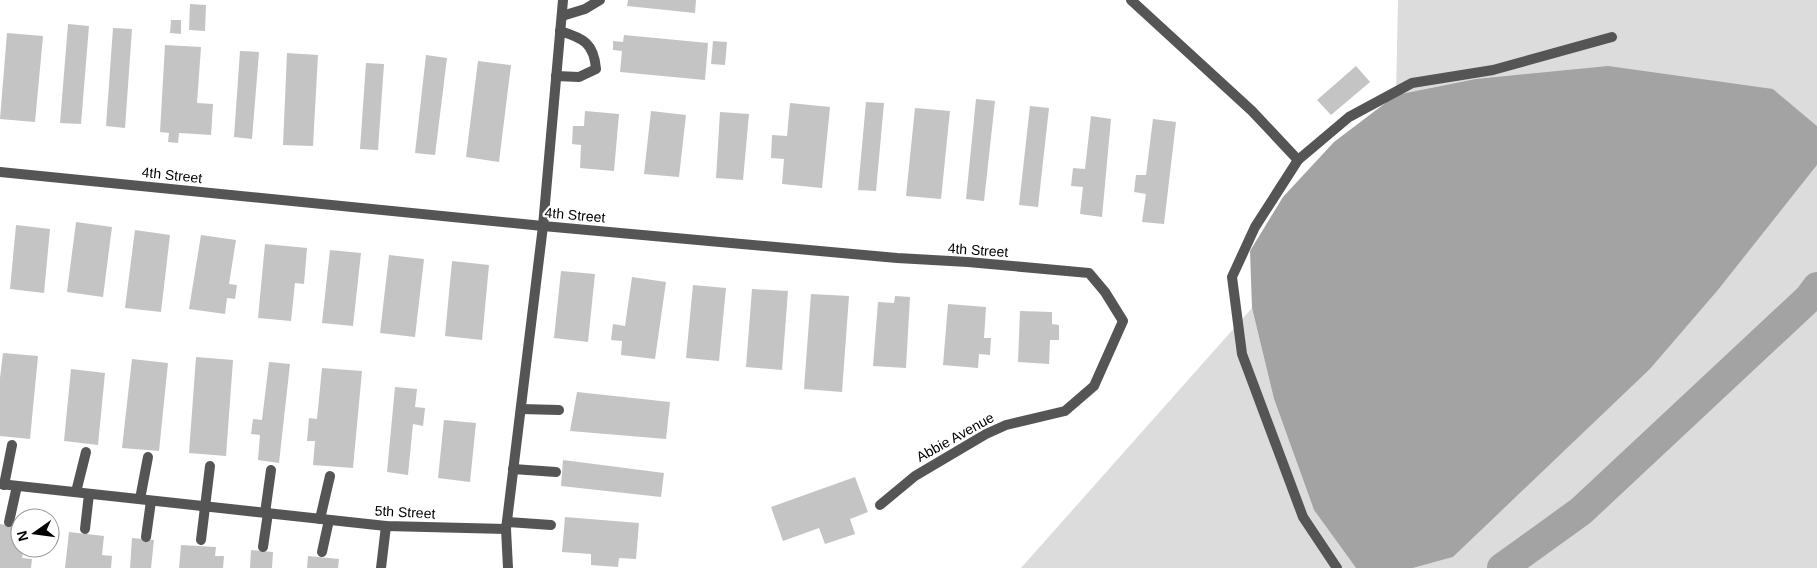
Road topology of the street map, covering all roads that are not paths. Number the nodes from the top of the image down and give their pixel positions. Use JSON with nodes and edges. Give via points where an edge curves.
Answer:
{"nodes":[{"id":1,"x":563,"y":0,"type":"edge"},
{"id":2,"x":600,"y":0,"type":"edge"},
{"id":3,"x":1131,"y":0,"type":"edge"},
{"id":4,"x":562,"y":16,"type":"junction"},
{"id":5,"x":560,"y":31,"type":"junction"},
{"id":6,"x":1612,"y":37,"type":"dead end"},
{"id":7,"x":556,"y":76,"type":"junction"},
{"id":8,"x":1298,"y":160,"type":"junction"},
{"id":9,"x":0,"y":172,"type":"edge"},
{"id":10,"x":543,"y":226,"type":"junction"},
{"id":11,"x":1123,"y":321,"type":"joint"},
{"id":12,"x":521,"y":409,"type":"junction"},
{"id":13,"x":559,"y":410,"type":"dead end"},
{"id":14,"x":12,"y":445,"type":"dead end"},
{"id":15,"x":86,"y":452,"type":"dead end"},
{"id":16,"x":148,"y":457,"type":"dead end"},
{"id":17,"x":210,"y":466,"type":"dead end"},
{"id":18,"x":513,"y":469,"type":"junction"},
{"id":19,"x":271,"y":470,"type":"dead end"},
{"id":20,"x":556,"y":472,"type":"dead end"},
{"id":21,"x":330,"y":476,"type":"dead end"},
{"id":22,"x":2,"y":485,"type":"edge"},
{"id":23,"x":17,"y":486,"type":"junction"},
{"id":24,"x":76,"y":492,"type":"junction"},
{"id":25,"x":89,"y":494,"type":"junction"},
{"id":26,"x":140,"y":499,"type":"junction"},
{"id":27,"x":151,"y":501,"type":"junction"},
{"id":28,"x":880,"y":505,"type":"dead end"},
{"id":29,"x":206,"y":506,"type":"junction"},
{"id":30,"x":266,"y":513,"type":"junction"},
{"id":31,"x":325,"y":519,"type":"junction"},
{"id":32,"x":9,"y":522,"type":"dead end"},
{"id":33,"x":506,"y":525,"type":"junction"},
{"id":34,"x":552,"y":525,"type":"dead end"},
{"id":35,"x":386,"y":526,"type":"junction"},
{"id":36,"x":86,"y":529,"type":"dead end"},
{"id":37,"x":146,"y":537,"type":"dead end"},
{"id":38,"x":200,"y":540,"type":"dead end"},
{"id":39,"x":263,"y":547,"type":"dead end"},
{"id":40,"x":322,"y":552,"type":"dead end"},
{"id":41,"x":381,"y":568,"type":"edge"},
{"id":42,"x":508,"y":568,"type":"edge"},
{"id":43,"x":1337,"y":568,"type":"edge"}],
"edges":[{"from":1,"to":4,"type":"street"},
{"from":2,"to":4,"type":"street"},
{"from":3,"to":8,"type":"street","via":[[1252,111]]},
{"from":4,"to":5,"type":"street"},
{"from":5,"to":7,"type":"street"},
{"from":5,"to":7,"type":"street","via":[[580,37],[588,44],[595,56],[596,69],[579,77]]},
{"from":6,"to":8,"type":"street","via":[[1493,70],[1412,83],[1349,116]]},
{"from":7,"to":10,"type":"street"},
{"from":8,"to":43,"type":"street","via":[[1255,227],[1232,277],[1242,354],[1303,517]]},
{"from":9,"to":10,"type":"street","name":"4th Street"},
{"from":10,"to":11,"type":"street","name":"4th Street","via":[[1089,273]]},
{"from":10,"to":12,"type":"street"},
{"from":11,"to":28,"type":"street","name":"Abbie Avenue","via":[[1094,386],[1065,411],[1006,425],[986,434],[915,476]]},
{"from":12,"to":13,"type":"street"},
{"from":12,"to":18,"type":"street"},
{"from":14,"to":22,"type":"street"},
{"from":15,"to":24,"type":"street"},
{"from":16,"to":26,"type":"street"},
{"from":17,"to":29,"type":"street"},
{"from":18,"to":20,"type":"street"},
{"from":18,"to":33,"type":"street"},
{"from":19,"to":30,"type":"street"},
{"from":21,"to":31,"type":"street"},
{"from":22,"to":23,"type":"street","name":"5th Street"},
{"from":23,"to":24,"type":"street","name":"5th Street"},
{"from":23,"to":32,"type":"street"},
{"from":24,"to":25,"type":"street","name":"5th Street"},
{"from":25,"to":26,"type":"street","name":"5th Street"},
{"from":25,"to":36,"type":"street"},
{"from":26,"to":27,"type":"street","name":"5th Street"},
{"from":27,"to":29,"type":"street","name":"5th Street"},
{"from":27,"to":37,"type":"street"},
{"from":29,"to":30,"type":"street","name":"5th Street"},
{"from":29,"to":38,"type":"street"},
{"from":30,"to":31,"type":"street","name":"5th Street"},
{"from":30,"to":39,"type":"street"},
{"from":31,"to":35,"type":"street","name":"5th Street"},
{"from":31,"to":40,"type":"street"},
{"from":33,"to":34,"type":"street","name":"5th Street"},
{"from":33,"to":35,"type":"street","name":"5th Street"},
{"from":33,"to":42,"type":"street"},
{"from":35,"to":41,"type":"street"}]}
